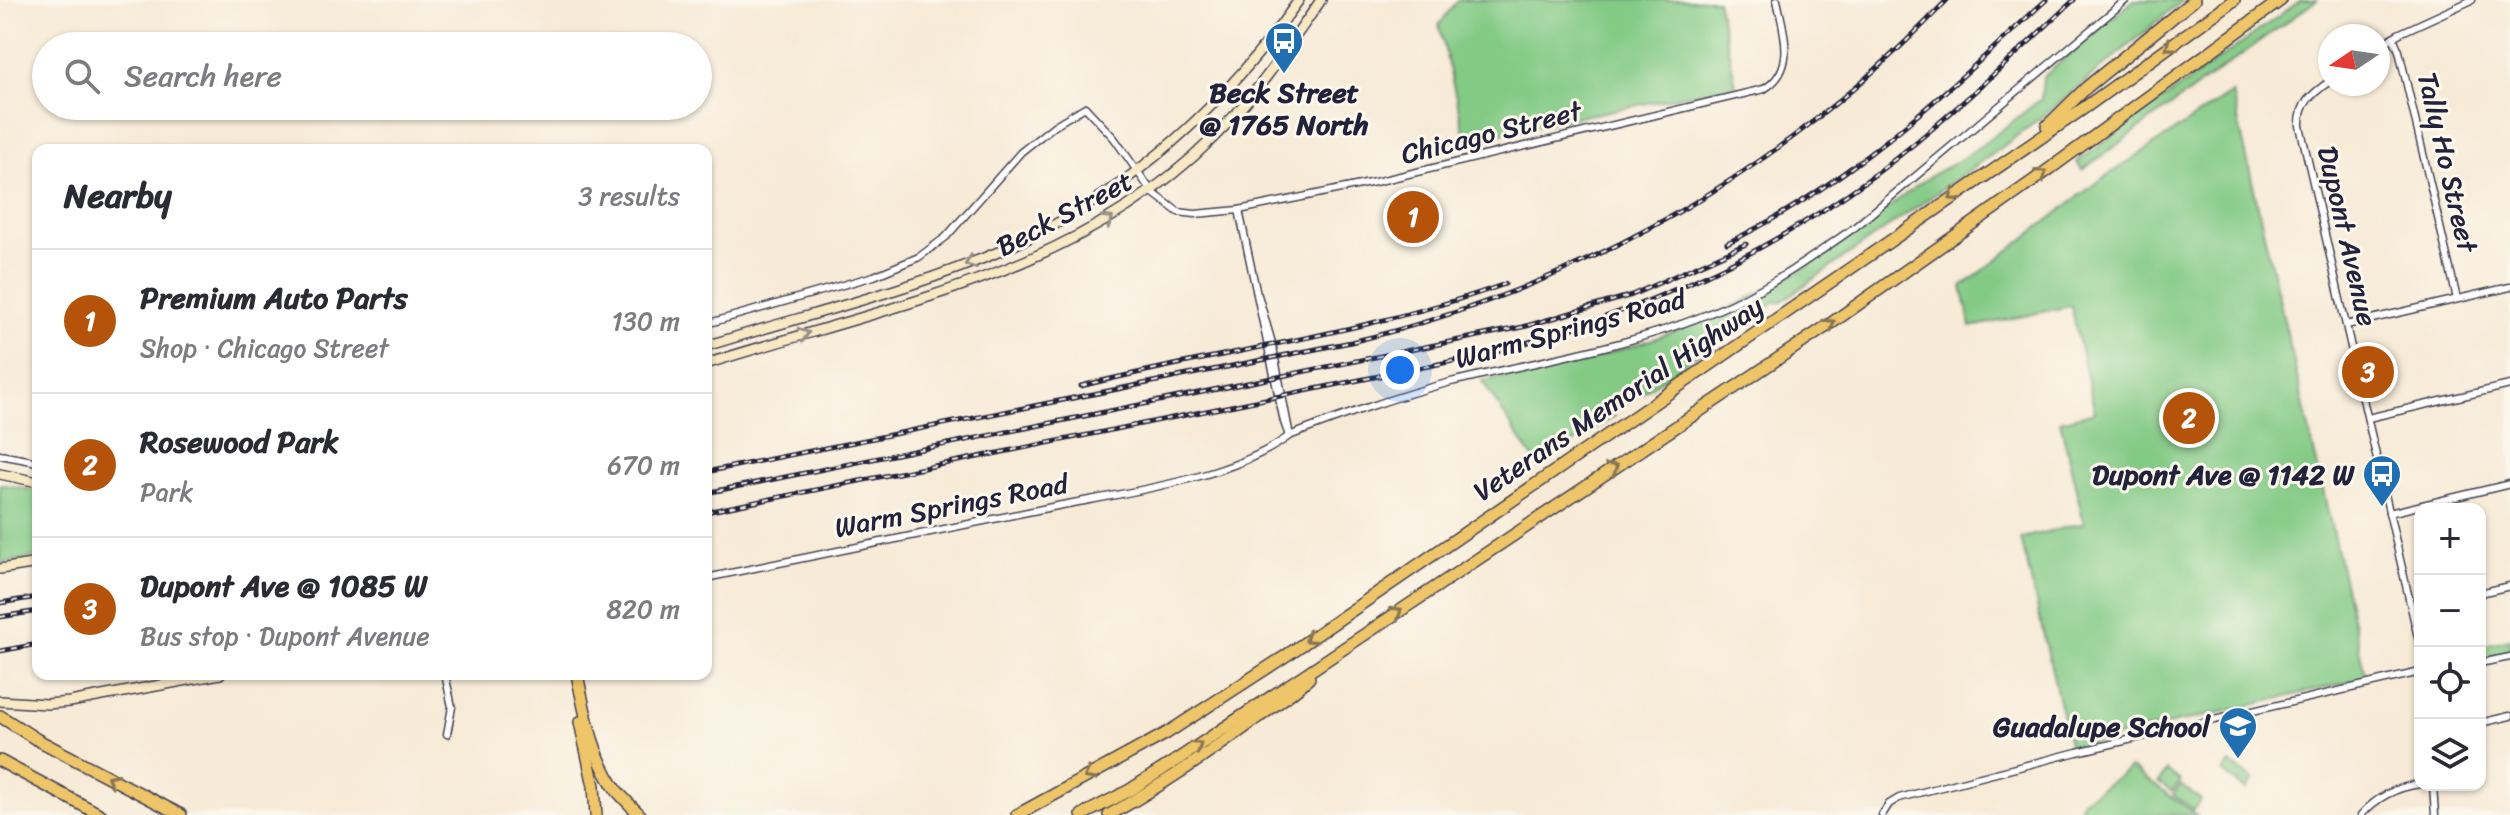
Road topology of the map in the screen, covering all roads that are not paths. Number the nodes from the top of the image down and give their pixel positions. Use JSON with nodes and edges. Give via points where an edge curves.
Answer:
{"nodes":[{"id":1,"x":1299,"y":0,"type":"edge"},
{"id":2,"x":1321,"y":0,"type":"edge"},
{"id":3,"x":1777,"y":0,"type":"edge"},
{"id":4,"x":2126,"y":0,"type":"edge"},
{"id":5,"x":2194,"y":0,"type":"edge"},
{"id":6,"x":2234,"y":0,"type":"edge"},
{"id":7,"x":2281,"y":0,"type":"edge"},
{"id":8,"x":2472,"y":0,"type":"edge"},
{"id":9,"x":2393,"y":37,"type":"junction"},
{"id":10,"x":2390,"y":39,"type":"edge"},
{"id":11,"x":2318,"y":90,"type":"edge"},
{"id":12,"x":2026,"y":146,"type":"junction"},
{"id":13,"x":1136,"y":172,"type":"junction"},
{"id":14,"x":1152,"y":192,"type":"junction"},
{"id":15,"x":1239,"y":210,"type":"junction"},
{"id":16,"x":2510,"y":287,"type":"edge"},
{"id":17,"x":2457,"y":299,"type":"junction"},
{"id":18,"x":712,"y":322,"type":"edge"},
{"id":19,"x":2346,"y":325,"type":"junction"},
{"id":20,"x":712,"y":344,"type":"edge"},
{"id":21,"x":712,"y":362,"type":"edge"},
{"id":22,"x":2510,"y":385,"type":"edge"},
{"id":23,"x":2368,"y":418,"type":"junction"},
{"id":24,"x":1289,"y":436,"type":"junction"},
{"id":25,"x":0,"y":455,"type":"edge"},
{"id":26,"x":32,"y":461,"type":"edge"},
{"id":27,"x":0,"y":474,"type":"edge"},
{"id":28,"x":32,"y":481,"type":"edge"},
{"id":29,"x":2510,"y":484,"type":"edge"},
{"id":30,"x":2389,"y":513,"type":"junction"},
{"id":31,"x":32,"y":564,"type":"edge"},
{"id":32,"x":0,"y":569,"type":"edge"},
{"id":33,"x":712,"y":577,"type":"edge"},
{"id":34,"x":2510,"y":586,"type":"edge"},
{"id":35,"x":2486,"y":592,"type":"edge"},
{"id":36,"x":2412,"y":610,"type":"joint"},
{"id":37,"x":2414,"y":619,"type":"edge"},
{"id":38,"x":1332,"y":655,"type":"junction"},
{"id":39,"x":2510,"y":657,"type":"edge"},
{"id":40,"x":2486,"y":662,"type":"edge"},
{"id":41,"x":2414,"y":673,"type":"edge"},
{"id":42,"x":188,"y":680,"type":"edge"},
{"id":43,"x":446,"y":680,"type":"edge"},
{"id":44,"x":571,"y":680,"type":"edge"},
{"id":45,"x":578,"y":680,"type":"edge"},
{"id":46,"x":0,"y":701,"type":"edge"},
{"id":47,"x":0,"y":716,"type":"edge"},
{"id":48,"x":2510,"y":716,"type":"edge"},
{"id":49,"x":2486,"y":722,"type":"edge"},
{"id":50,"x":447,"y":734,"type":"dead end"},
{"id":51,"x":0,"y":761,"type":"edge"},
{"id":52,"x":2414,"y":786,"type":"edge"},
{"id":53,"x":2433,"y":791,"type":"edge"},
{"id":54,"x":1884,"y":812,"type":"edge"},
{"id":55,"x":101,"y":815,"type":"edge"},
{"id":56,"x":181,"y":815,"type":"edge"},
{"id":57,"x":596,"y":815,"type":"edge"},
{"id":58,"x":640,"y":815,"type":"edge"},
{"id":59,"x":1017,"y":815,"type":"edge"},
{"id":60,"x":1082,"y":815,"type":"edge"},
{"id":61,"x":1109,"y":815,"type":"edge"},
{"id":62,"x":2361,"y":815,"type":"edge"},
{"id":63,"x":2435,"y":815,"type":"edge"}],
"edges":[{"from":1,"to":13,"type":"main road","name":"Beck Street","via":[[1239,79]]},
{"from":2,"to":14,"type":"main road","name":"Beck Street","via":[[1247,101]]},
{"from":3,"to":15,"type":"street","name":"Chicago Street","via":[[1786,51],[1783,69],[1774,82],[1754,92]]},
{"from":4,"to":24,"type":"street","name":"Warm Springs Road","via":[[1855,227],[1757,291],[1648,336],[1415,392]]},
{"from":5,"to":12,"type":"highway","via":[[2087,87]]},
{"from":6,"to":12,"type":"highway","name":"Veterans Memorial Highway","one_way":true},
{"from":38,"to":7,"type":"highway","name":"Veterans Memorial Highway","one_way":true,"via":[[1833,322]]},
{"from":8,"to":9,"type":"street"},
{"from":9,"to":10,"type":"street"},
{"from":9,"to":17,"type":"street","name":"Tally Ho Street"},
{"from":11,"to":19,"type":"street","name":"Dupont Avenue","via":[[2307,99],[2301,131]]},
{"from":12,"to":59,"type":"highway","name":"Veterans Memorial Highway","one_way":true,"via":[[1287,655],[1167,733]]},
{"from":13,"to":14,"type":"street","name":"Chicago Street"},
{"from":13,"to":18,"type":"street","name":"Chicago Street","via":[[1085,107],[1021,152],[946,237],[919,257],[874,276]]},
{"from":13,"to":20,"type":"main road","name":"Beck Street","one_way":true,"via":[[1065,219],[980,259]]},
{"from":14,"to":15,"type":"street","name":"Chicago Street","via":[[1178,212]]},
{"from":21,"to":14,"type":"main road","name":"Beck Street","one_way":true,"via":[[1002,272],[1085,233]]},
{"from":15,"to":24,"type":"street"},
{"from":16,"to":17,"type":"street"},
{"from":17,"to":19,"type":"street"},
{"from":19,"to":23,"type":"street","name":"Dupont Avenue"},
{"from":22,"to":23,"type":"street"},
{"from":23,"to":30,"type":"street","name":"Dupont Avenue"},
{"from":24,"to":33,"type":"street","name":"Warm Springs Road","via":[[1252,459],[1152,486]]},
{"from":25,"to":26,"type":"street"},
{"from":27,"to":28,"type":"main road"},
{"from":29,"to":30,"type":"street"},
{"from":30,"to":36,"type":"street","name":"Dupont Avenue"},
{"from":31,"to":32,"type":"main road"},
{"from":34,"to":35,"type":"street"},
{"from":36,"to":37,"type":"street","name":"Dupont Avenue"},
{"from":60,"to":38,"type":"highway","name":"Veterans Memorial Highway","one_way":true,"via":[[1130,790]]},
{"from":38,"to":61,"type":"highway","via":[[1296,690],[1209,753]]},
{"from":39,"to":40,"type":"street"},
{"from":41,"to":54,"type":"street","via":[[1899,798]]},
{"from":42,"to":46,"type":"main road","via":[[70,702]]},
{"from":43,"to":50,"type":"street","via":[[452,707]]},
{"from":44,"to":57,"type":"highway"},
{"from":45,"to":58,"type":"highway","via":[[598,754],[617,791]]},
{"from":56,"to":47,"type":"highway","one_way":true},
{"from":48,"to":49,"type":"street"},
{"from":51,"to":55,"type":"highway"},
{"from":52,"to":62,"type":"street","via":[[2387,794]]},
{"from":53,"to":63,"type":"street"}]}
